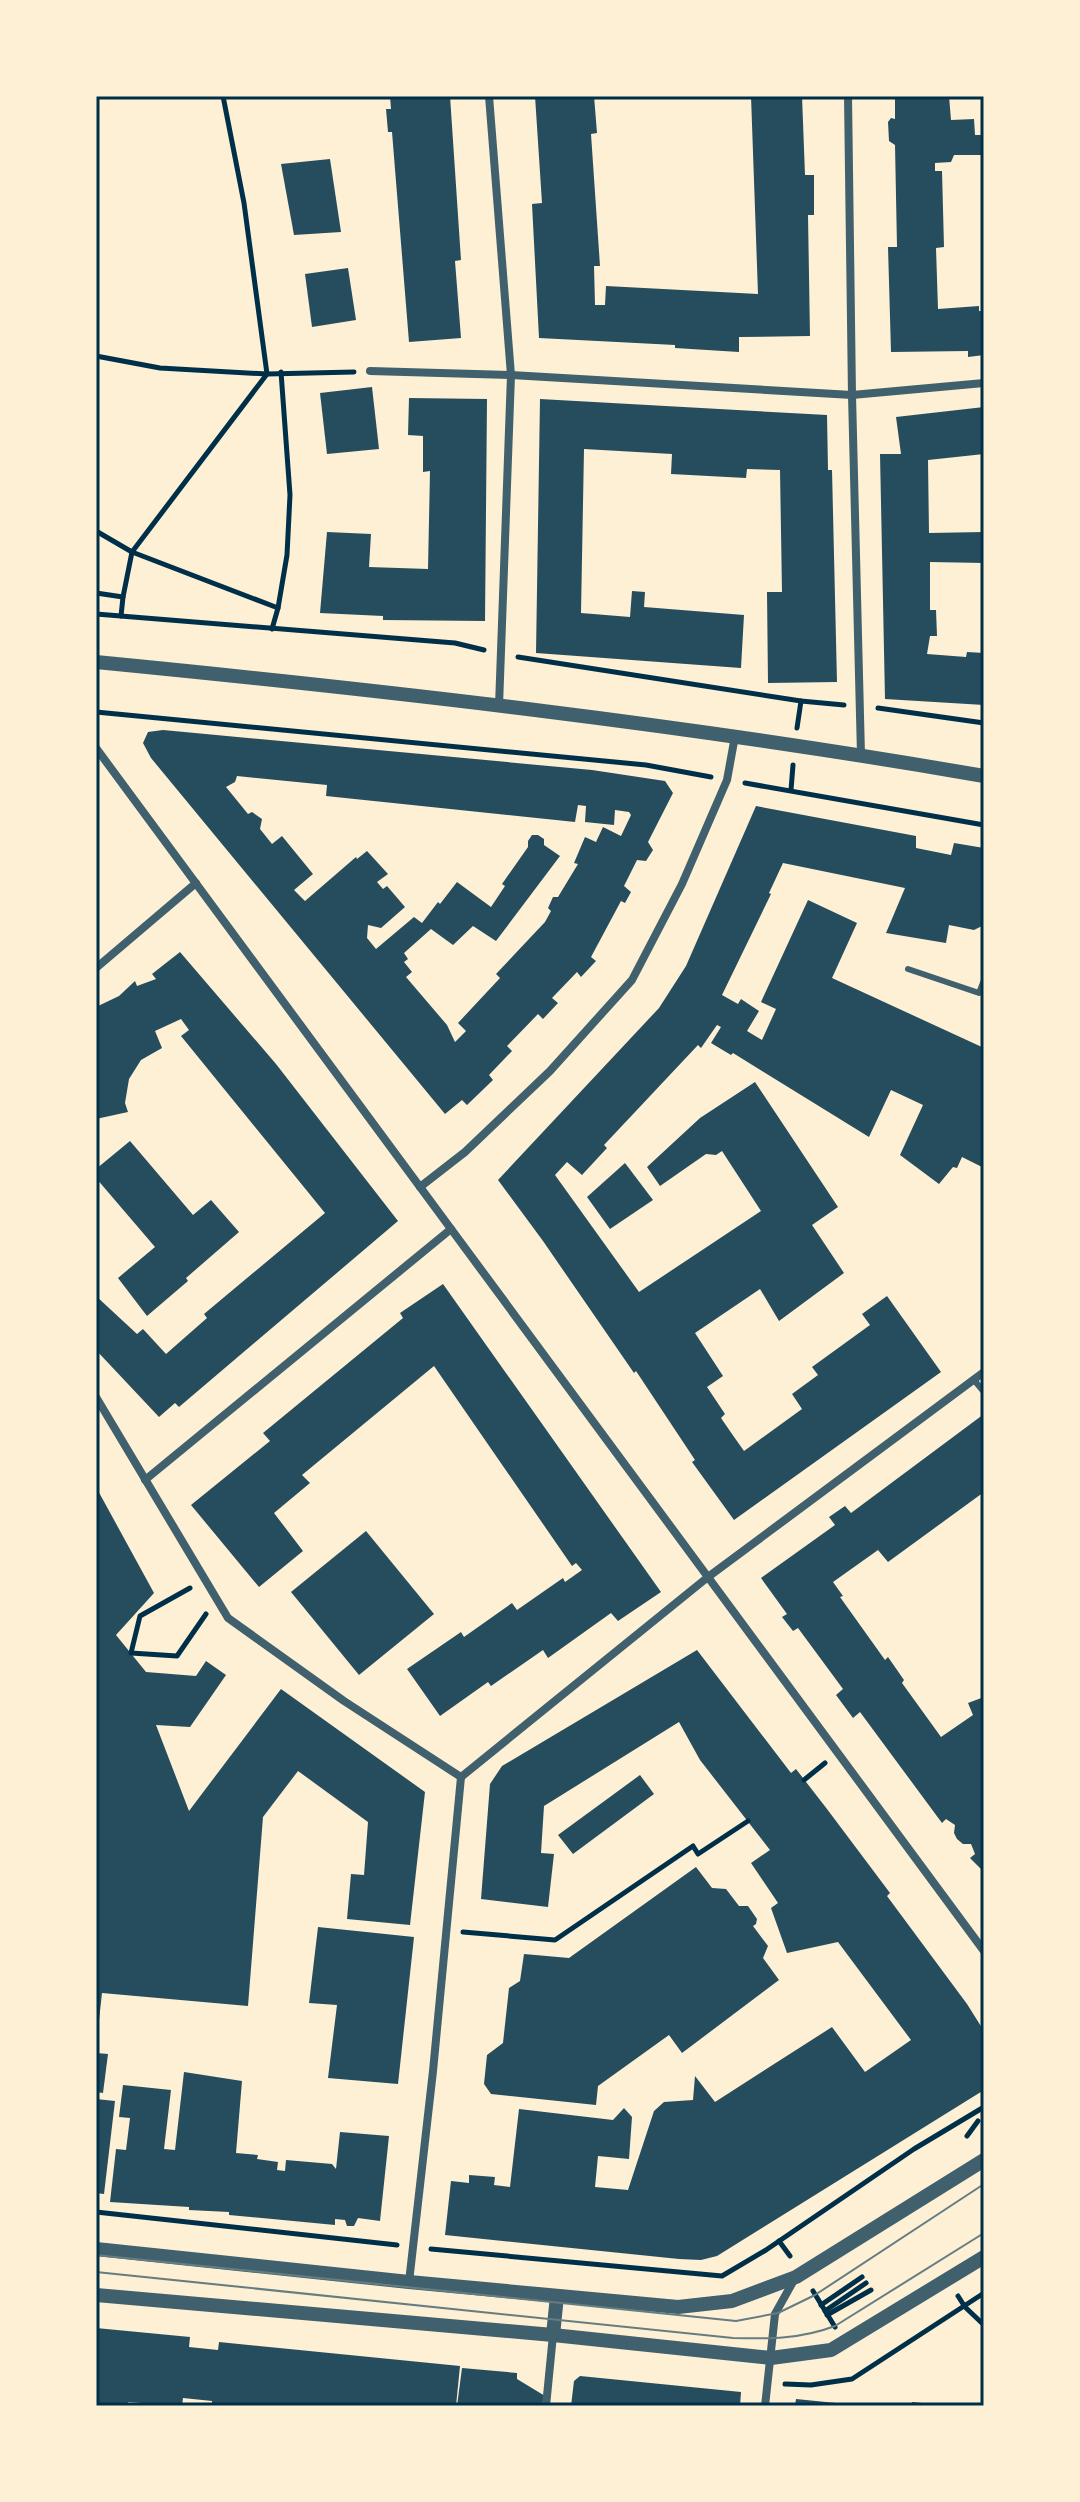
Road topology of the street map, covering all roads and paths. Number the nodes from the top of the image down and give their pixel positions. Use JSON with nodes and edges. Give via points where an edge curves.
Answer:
{"nodes":[{"id":1,"x":223,"y":96,"type":"edge"},
{"id":2,"x":489,"y":96,"type":"edge"},
{"id":3,"x":848,"y":96,"type":"edge"},
{"id":4,"x":96,"y":356,"type":"edge"},
{"id":5,"x":370,"y":371,"type":"joint"},
{"id":6,"x":281,"y":372,"type":"junction"},
{"id":7,"x":267,"y":374,"type":"junction"},
{"id":8,"x":511,"y":375,"type":"junction"},
{"id":9,"x":984,"y":383,"type":"edge"},
{"id":10,"x":852,"y":395,"type":"junction"},
{"id":11,"x":96,"y":531,"type":"edge"},
{"id":12,"x":132,"y":552,"type":"junction"},
{"id":13,"x":96,"y":593,"type":"edge"},
{"id":14,"x":123,"y":597,"type":"junction"},
{"id":15,"x":278,"y":608,"type":"junction"},
{"id":16,"x":96,"y":614,"type":"edge"},
{"id":17,"x":121,"y":616,"type":"junction"},
{"id":18,"x":272,"y":629,"type":"junction"},
{"id":19,"x":502,"y":654,"type":"junction"},
{"id":20,"x":96,"y":662,"type":"edge"},
{"id":21,"x":861,"y":706,"type":"junction"},
{"id":22,"x":499,"y":707,"type":"junction"},
{"id":23,"x":96,"y":712,"type":"edge"},
{"id":24,"x":984,"y":723,"type":"edge"},
{"id":25,"x":735,"y":735,"type":"junction"},
{"id":26,"x":96,"y":748,"type":"edge"},
{"id":27,"x":861,"y":755,"type":"junction"},
{"id":28,"x":984,"y":776,"type":"edge"},
{"id":29,"x":727,"y":780,"type":"junction"},
{"id":30,"x":984,"y":825,"type":"edge"},
{"id":31,"x":196,"y":883,"type":"junction"},
{"id":32,"x":96,"y":968,"type":"edge"},
{"id":33,"x":908,"y":969,"type":"dead end"},
{"id":34,"x":984,"y":980,"type":"edge"},
{"id":35,"x":420,"y":1187,"type":"junction"},
{"id":36,"x":451,"y":1229,"type":"junction"},
{"id":37,"x":984,"y":1372,"type":"edge"},
{"id":38,"x":974,"y":1380,"type":"junction"},
{"id":39,"x":984,"y":1392,"type":"edge"},
{"id":40,"x":96,"y":1397,"type":"edge"},
{"id":41,"x":145,"y":1480,"type":"junction"},
{"id":42,"x":708,"y":1577,"type":"junction"},
{"id":43,"x":205,"y":1579,"type":"junction"},
{"id":44,"x":216,"y":1599,"type":"junction"},
{"id":45,"x":461,"y":1777,"type":"junction"},
{"id":46,"x":748,"y":1821,"type":"dead end"},
{"id":47,"x":446,"y":1930,"type":"junction"},
{"id":48,"x":984,"y":1951,"type":"edge"},
{"id":49,"x":984,"y":2107,"type":"edge"},
{"id":50,"x":978,"y":2121,"type":"dead end"},
{"id":51,"x":967,"y":2136,"type":"dead end"},
{"id":52,"x":984,"y":2160,"type":"edge"},
{"id":53,"x":779,"y":2241,"type":"junction"},
{"id":54,"x":96,"y":2249,"type":"edge"},
{"id":55,"x":984,"y":2257,"type":"edge"},
{"id":56,"x":799,"y":2275,"type":"junction"},
{"id":57,"x":722,"y":2276,"type":"dead end"},
{"id":58,"x":862,"y":2277,"type":"dead end"},
{"id":59,"x":948,"y":2280,"type":"junction"},
{"id":60,"x":409,"y":2282,"type":"junction"},
{"id":61,"x":866,"y":2283,"type":"dead end"},
{"id":62,"x":871,"y":2290,"type":"dead end"},
{"id":63,"x":984,"y":2293,"type":"edge"},
{"id":64,"x":96,"y":2295,"type":"edge"},
{"id":65,"x":557,"y":2296,"type":"junction"},
{"id":66,"x":965,"y":2307,"type":"junction"},
{"id":67,"x":824,"y":2310,"type":"junction"},
{"id":68,"x":984,"y":2325,"type":"edge"},
{"id":69,"x":553,"y":2335,"type":"junction"},
{"id":70,"x":846,"y":2343,"type":"junction"},
{"id":71,"x":771,"y":2358,"type":"junction"},
{"id":72,"x":862,"y":2373,"type":"junction"},
{"id":73,"x":768,"y":2383,"type":"junction"},
{"id":74,"x":546,"y":2406,"type":"edge"},
{"id":75,"x":765,"y":2406,"type":"edge"}],
"edges":[{"from":1,"to":7,"type":"path","via":[[244,203]]},
{"from":2,"to":8,"type":"street"},
{"from":3,"to":10,"type":"street"},
{"from":4,"to":7,"type":"path","via":[[160,368]]},
{"from":5,"to":6,"type":"path"},
{"from":5,"to":8,"type":"street"},
{"from":6,"to":7,"type":"path"},
{"from":6,"to":15,"type":"path","via":[[290,495]]},
{"from":7,"to":12,"type":"path"},
{"from":8,"to":10,"type":"street"},
{"from":8,"to":19,"type":"street"},
{"from":9,"to":10,"type":"street"},
{"from":10,"to":21,"type":"street"},
{"from":11,"to":12,"type":"path"},
{"from":12,"to":14,"type":"path"},
{"from":12,"to":15,"type":"path"},
{"from":13,"to":14,"type":"path"},
{"from":14,"to":17,"type":"path"},
{"from":15,"to":18,"type":"path"},
{"from":16,"to":17,"type":"path"},
{"from":17,"to":18,"type":"path"},
{"from":18,"to":19,"type":"path","via":[[455,643]]},
{"from":19,"to":21,"type":"path"},
{"from":19,"to":22,"type":"street"},
{"from":20,"to":22,"type":"street"},
{"from":21,"to":24,"type":"path"},
{"from":21,"to":27,"type":"street"},
{"from":22,"to":25,"type":"street"},
{"from":23,"to":29,"type":"path","via":[[646,765]]},
{"from":25,"to":27,"type":"street"},
{"from":25,"to":29,"type":"street"},
{"from":26,"to":31,"type":"street"},
{"from":27,"to":28,"type":"street"},
{"from":29,"to":30,"type":"path"},
{"from":29,"to":35,"type":"street","via":[[632,980],[550,1071]]},
{"from":31,"to":32,"type":"street"},
{"from":31,"to":35,"type":"street"},
{"from":33,"to":34,"type":"lane","via":[[979,993]]},
{"from":35,"to":36,"type":"street"},
{"from":36,"to":41,"type":"street"},
{"from":36,"to":42,"type":"street"},
{"from":37,"to":38,"type":"street"},
{"from":38,"to":39,"type":"lane"},
{"from":38,"to":42,"type":"street"},
{"from":40,"to":41,"type":"street"},
{"from":41,"to":43,"type":"street"},
{"from":42,"to":45,"type":"street"},
{"from":42,"to":48,"type":"street"},
{"from":43,"to":44,"type":"street"},
{"from":43,"to":44,"type":"path","via":[[140,1616],[131,1653],[177,1656]]},
{"from":44,"to":45,"type":"street","via":[[228,1618]]},
{"from":45,"to":47,"type":"street"},
{"from":46,"to":47,"type":"path","via":[[698,1854],[693,1846],[555,1940]]},
{"from":47,"to":60,"type":"street"},
{"from":49,"to":53,"type":"path"},
{"from":50,"to":51,"type":"path"},
{"from":52,"to":56,"type":"street"},
{"from":53,"to":56,"type":"path"},
{"from":53,"to":57,"type":"path"},
{"from":54,"to":60,"type":"street"},
{"from":55,"to":59,"type":"street"},
{"from":56,"to":65,"type":"street","via":[[732,2301],[678,2307]]},
{"from":56,"to":67,"type":"path"},
{"from":56,"to":71,"type":"street","via":[[775,2314]]},
{"from":58,"to":67,"type":"path"},
{"from":59,"to":66,"type":"path"},
{"from":59,"to":70,"type":"street"},
{"from":60,"to":65,"type":"street"},
{"from":61,"to":67,"type":"path"},
{"from":62,"to":67,"type":"path"},
{"from":63,"to":66,"type":"path"},
{"from":64,"to":69,"type":"street"},
{"from":65,"to":69,"type":"street"},
{"from":66,"to":68,"type":"path"},
{"from":66,"to":72,"type":"path"},
{"from":67,"to":70,"type":"path"},
{"from":69,"to":71,"type":"street"},
{"from":69,"to":74,"type":"street"},
{"from":70,"to":71,"type":"street"},
{"from":70,"to":72,"type":"path"},
{"from":71,"to":73,"type":"street"},
{"from":72,"to":73,"type":"path","via":[[811,2385]]},
{"from":73,"to":75,"type":"street"}]}
